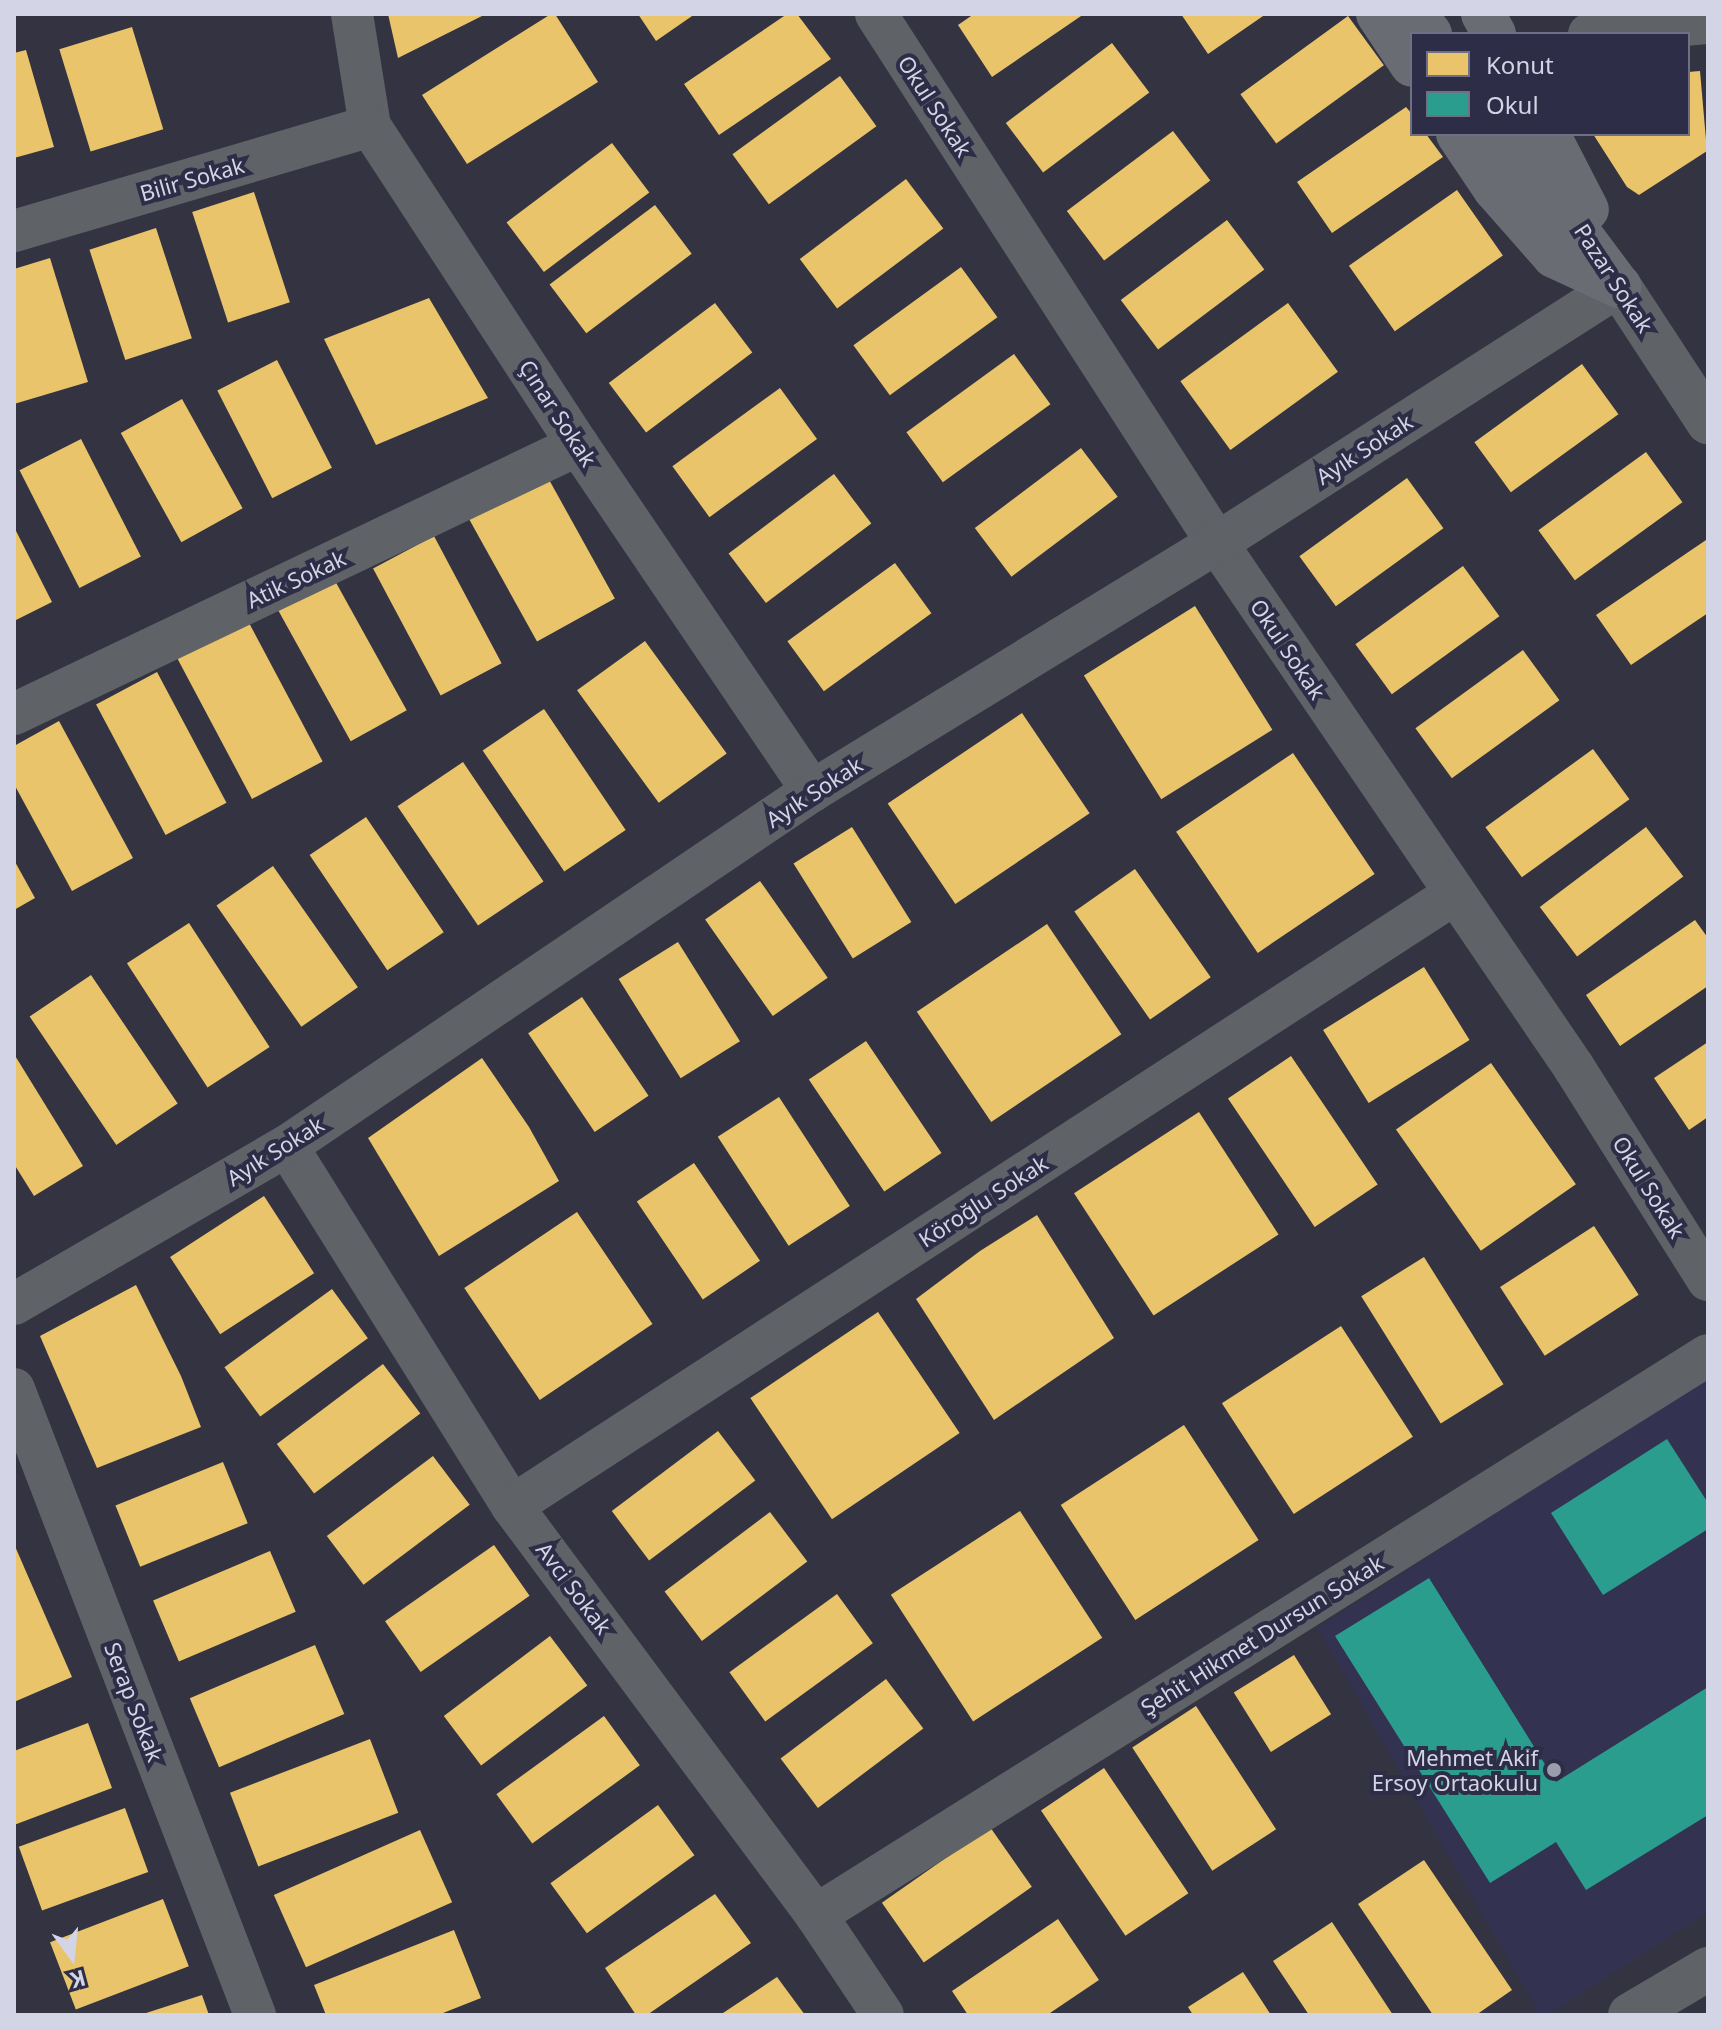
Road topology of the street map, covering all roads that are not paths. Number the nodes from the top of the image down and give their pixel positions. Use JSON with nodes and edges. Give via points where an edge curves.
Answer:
{"nodes":[{"id":1,"x":352,"y":14,"type":"edge"},
{"id":2,"x":876,"y":14,"type":"edge"},
{"id":3,"x":1378,"y":14,"type":"edge"},
{"id":4,"x":1415,"y":14,"type":"edge"},
{"id":5,"x":1442,"y":14,"type":"edge"},
{"id":6,"x":1483,"y":14,"type":"edge"},
{"id":7,"x":1708,"y":23,"type":"edge"},
{"id":8,"x":1428,"y":32,"type":"edge"},
{"id":9,"x":1455,"y":32,"type":"edge"},
{"id":10,"x":1493,"y":32,"type":"edge"},
{"id":11,"x":1611,"y":32,"type":"edge"},
{"id":12,"x":1410,"y":62,"type":"edge"},
{"id":13,"x":370,"y":126,"type":"junction"},
{"id":14,"x":1459,"y":136,"type":"edge"},
{"id":15,"x":1506,"y":136,"type":"edge"},
{"id":16,"x":1523,"y":136,"type":"edge"},
{"id":17,"x":1549,"y":136,"type":"edge"},
{"id":18,"x":14,"y":231,"type":"edge"},
{"id":19,"x":1619,"y":286,"type":"junction"},
{"id":20,"x":1708,"y":422,"type":"edge"},
{"id":21,"x":578,"y":445,"type":"junction"},
{"id":22,"x":1217,"y":543,"type":"junction"},
{"id":23,"x":14,"y":714,"type":"edge"},
{"id":24,"x":812,"y":791,"type":"junction"},
{"id":25,"x":1453,"y":895,"type":"junction"},
{"id":26,"x":287,"y":1146,"type":"junction"},
{"id":27,"x":1708,"y":1280,"type":"edge"},
{"id":28,"x":14,"y":1304,"type":"edge"},
{"id":29,"x":1708,"y":1355,"type":"edge"},
{"id":30,"x":14,"y":1389,"type":"edge"},
{"id":31,"x":512,"y":1506,"type":"junction"},
{"id":32,"x":816,"y":1915,"type":"junction"},
{"id":33,"x":1708,"y":1969,"type":"edge"},
{"id":34,"x":255,"y":2015,"type":"edge"},
{"id":35,"x":883,"y":2015,"type":"edge"},
{"id":36,"x":1630,"y":2015,"type":"edge"}],
"edges":[{"from":1,"to":13,"type":"street","name":"Çınar Sokak"},
{"from":2,"to":22,"type":"street","name":"Okul Sokak"},
{"from":3,"to":12,"type":"main road"},
{"from":4,"to":8,"type":"main road"},
{"from":5,"to":9,"type":"main road"},
{"from":6,"to":10,"type":"main road"},
{"from":7,"to":11,"type":"street"},
{"from":13,"to":18,"type":"street","name":"Bilir Sokak"},
{"from":13,"to":21,"type":"street","name":"Çınar Sokak"},
{"from":14,"to":19,"type":"main road","via":[[1495,189],[1554,256]]},
{"from":15,"to":19,"type":"main road"},
{"from":16,"to":19,"type":"main road","name":"Pazar Sokak"},
{"from":17,"to":19,"type":"main road","via":[[1581,193]]},
{"from":19,"to":20,"type":"street","name":"Pazar Sokak"},
{"from":19,"to":22,"type":"street","name":"Ayık Sokak"},
{"from":21,"to":23,"type":"street","name":"Atik Sokak"},
{"from":21,"to":24,"type":"street","name":"Çınar Sokak"},
{"from":22,"to":24,"type":"street","name":"Ayık Sokak"},
{"from":22,"to":25,"type":"street","name":"Okul Sokak"},
{"from":24,"to":26,"type":"street","name":"Ayık Sokak"},
{"from":25,"to":27,"type":"street","name":"Okul Sokak","via":[[1573,1066]]},
{"from":25,"to":31,"type":"street","name":"Köroğlu Sokak"},
{"from":26,"to":28,"type":"street","name":"Ayık Sokak"},
{"from":26,"to":31,"type":"street","name":"Avci Sokak"},
{"from":29,"to":32,"type":"street","name":"Şehit Hikmet Dursun Sokak"},
{"from":30,"to":34,"type":"street","name":"Serap Sokak"},
{"from":31,"to":32,"type":"street","name":"Avci Sokak"},
{"from":32,"to":35,"type":"street","name":"Avci Sokak"},
{"from":33,"to":36,"type":"street"}]}
